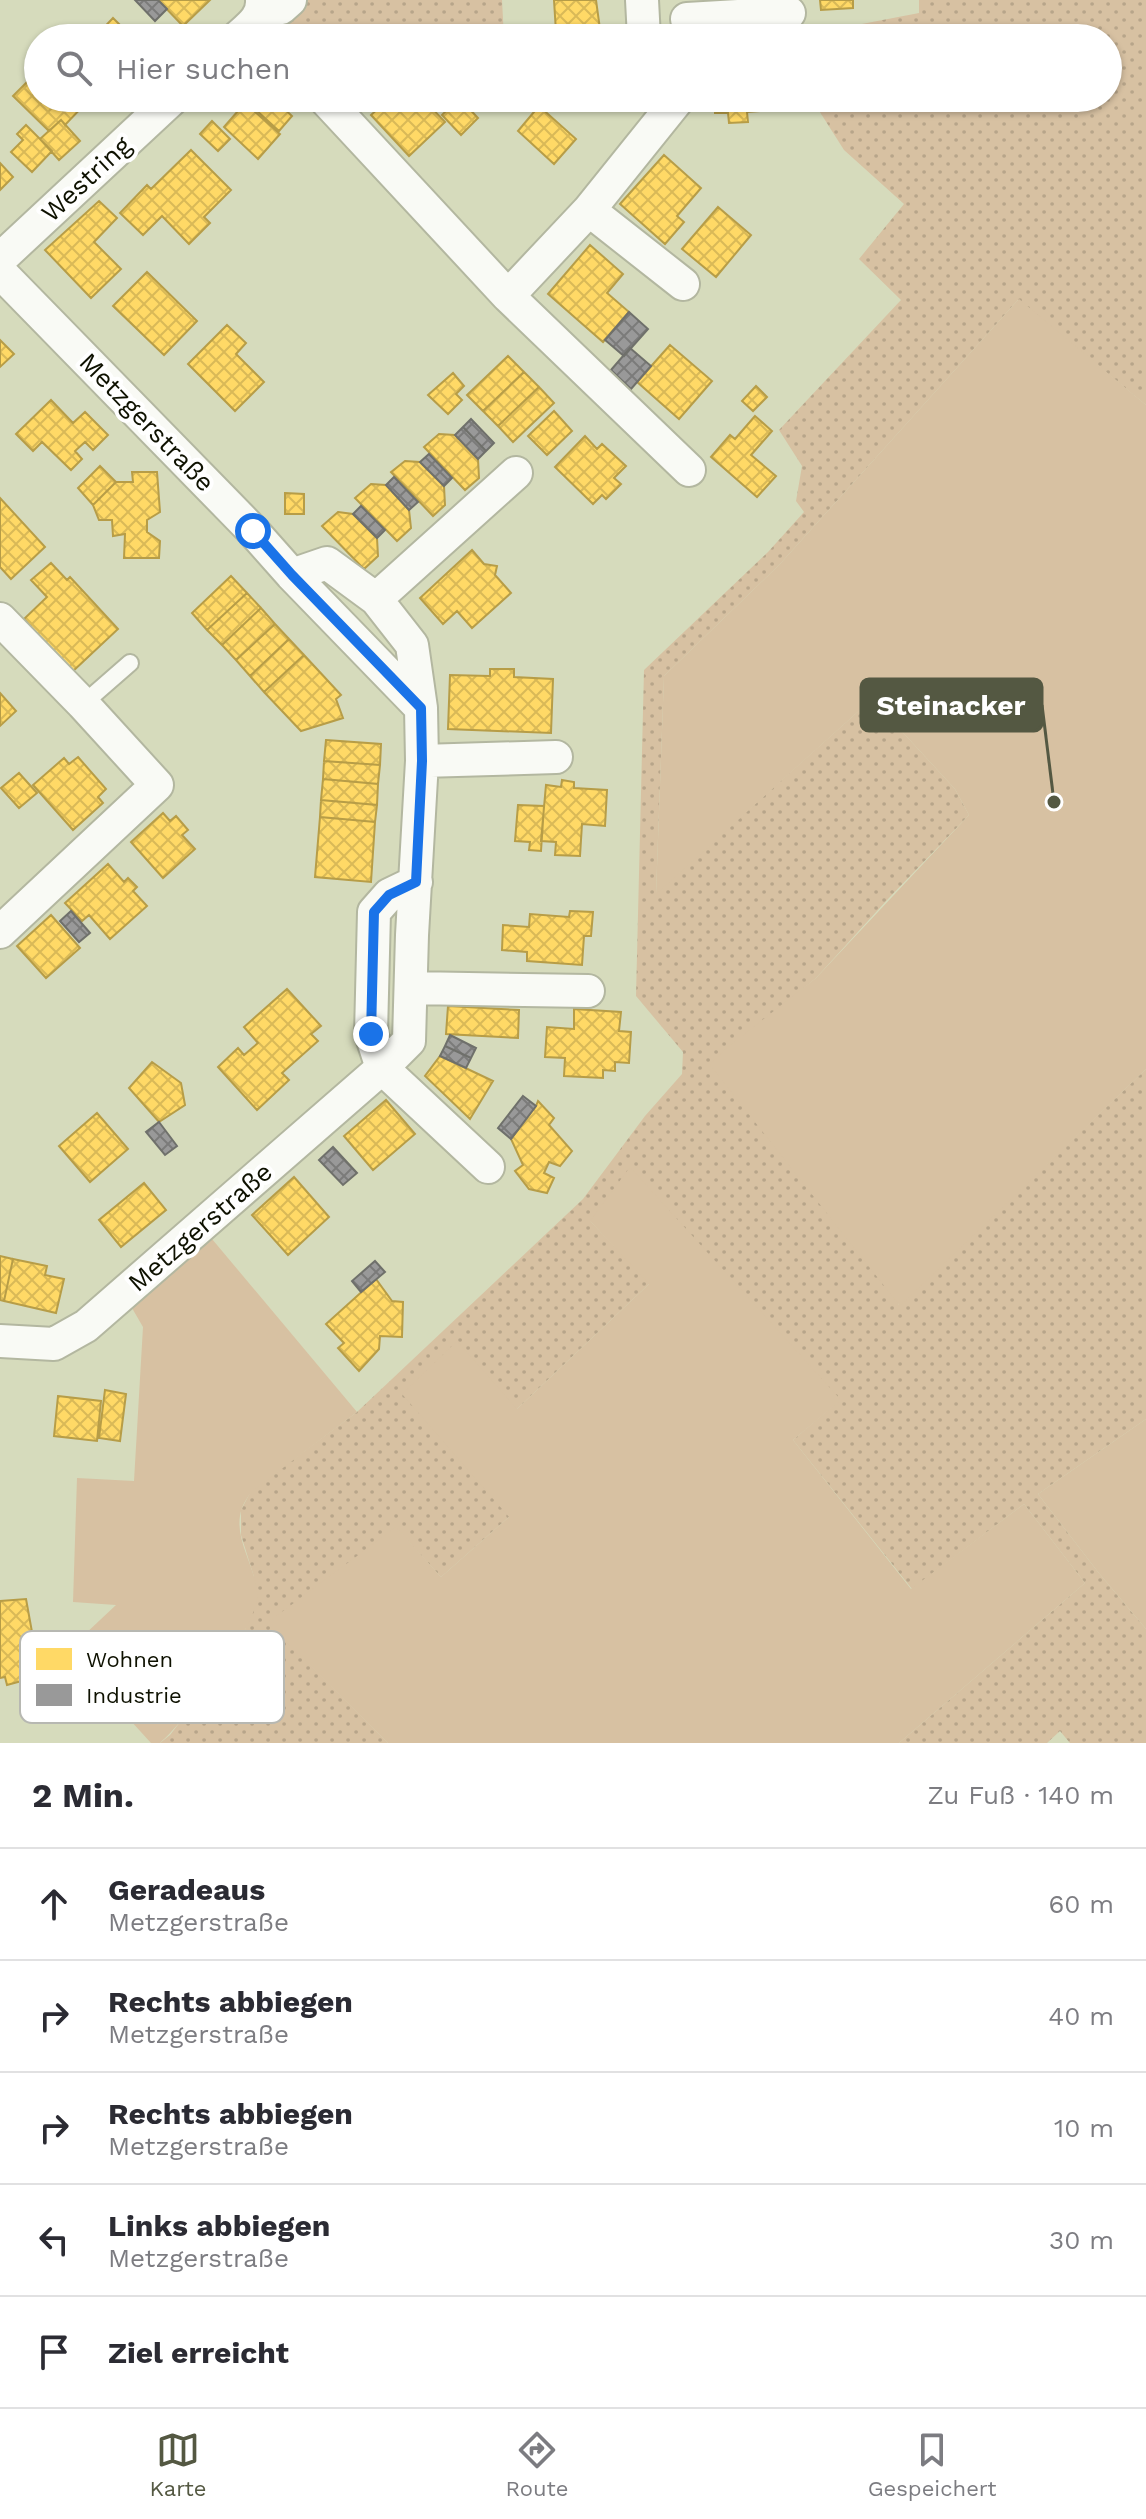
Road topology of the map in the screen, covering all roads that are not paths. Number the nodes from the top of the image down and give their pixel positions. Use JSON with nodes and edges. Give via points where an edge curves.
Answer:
{"nodes":[{"id":1,"x":642,"y":0,"type":"edge"},
{"id":2,"x":789,"y":13,"type":"dead end"},
{"id":3,"x":686,"y":19,"type":"edge"},
{"id":4,"x":643,"y":24,"type":"edge"},
{"id":5,"x":158,"y":112,"type":"edge"},
{"id":6,"x":337,"y":112,"type":"edge"},
{"id":7,"x":659,"y":112,"type":"edge"},
{"id":8,"x":589,"y":210,"type":"junction"},
{"id":9,"x":0,"y":259,"type":"edge"},
{"id":10,"x":0,"y":272,"type":"edge"},
{"id":11,"x":683,"y":284,"type":"dead end"},
{"id":12,"x":508,"y":296,"type":"junction"},
{"id":13,"x":689,"y":470,"type":"dead end"},
{"id":14,"x":516,"y":473,"type":"dead end"},
{"id":15,"x":292,"y":575,"type":"junction"},
{"id":16,"x":376,"y":599,"type":"junction"},
{"id":17,"x":0,"y":619,"type":"edge"},
{"id":18,"x":130,"y":663,"type":"dead end"},
{"id":19,"x":83,"y":704,"type":"junction"},
{"id":20,"x":421,"y":708,"type":"junction"},
{"id":21,"x":556,"y":757,"type":"dead end"},
{"id":22,"x":422,"y":761,"type":"junction"},
{"id":23,"x":416,"y":882,"type":"junction"},
{"id":24,"x":0,"y":932,"type":"edge"},
{"id":25,"x":412,"y":988,"type":"junction"},
{"id":26,"x":588,"y":991,"type":"dead end"},
{"id":27,"x":382,"y":1068,"type":"junction"},
{"id":28,"x":488,"y":1167,"type":"dead end"},
{"id":29,"x":0,"y":1341,"type":"edge"}],
"edges":[{"from":1,"to":4,"type":"street"},
{"from":2,"to":3,"type":"street"},
{"from":5,"to":9,"type":"street","name":"Westring"},
{"from":6,"to":12,"type":"street"},
{"from":7,"to":8,"type":"street"},
{"from":8,"to":11,"type":"street"},
{"from":8,"to":12,"type":"street"},
{"from":10,"to":15,"type":"street","name":"Metzgerstraße"},
{"from":12,"to":13,"type":"street"},
{"from":14,"to":16,"type":"street"},
{"from":15,"to":16,"type":"street","name":"Metzgerstraße","via":[[327,563]]},
{"from":15,"to":20,"type":"street","name":"Metzgerstraße"},
{"from":16,"to":20,"type":"street","name":"Metzgerstraße","via":[[412,645]]},
{"from":17,"to":19,"type":"street"},
{"from":18,"to":19,"type":"lane"},
{"from":19,"to":24,"type":"street","via":[[157,785]]},
{"from":20,"to":22,"type":"street","name":"Metzgerstraße"},
{"from":21,"to":22,"type":"street"},
{"from":22,"to":23,"type":"street","name":"Metzgerstraße"},
{"from":23,"to":25,"type":"street","name":"Metzgerstraße"},
{"from":23,"to":27,"type":"street","via":[[389,895],[374,912],[371,1034]]},
{"from":25,"to":26,"type":"street"},
{"from":25,"to":27,"type":"street","name":"Metzgerstraße","via":[[409,1041]]},
{"from":27,"to":28,"type":"street"},
{"from":27,"to":29,"type":"street","name":"Metzgerstraße","via":[[86,1326],[54,1344]]}]}
